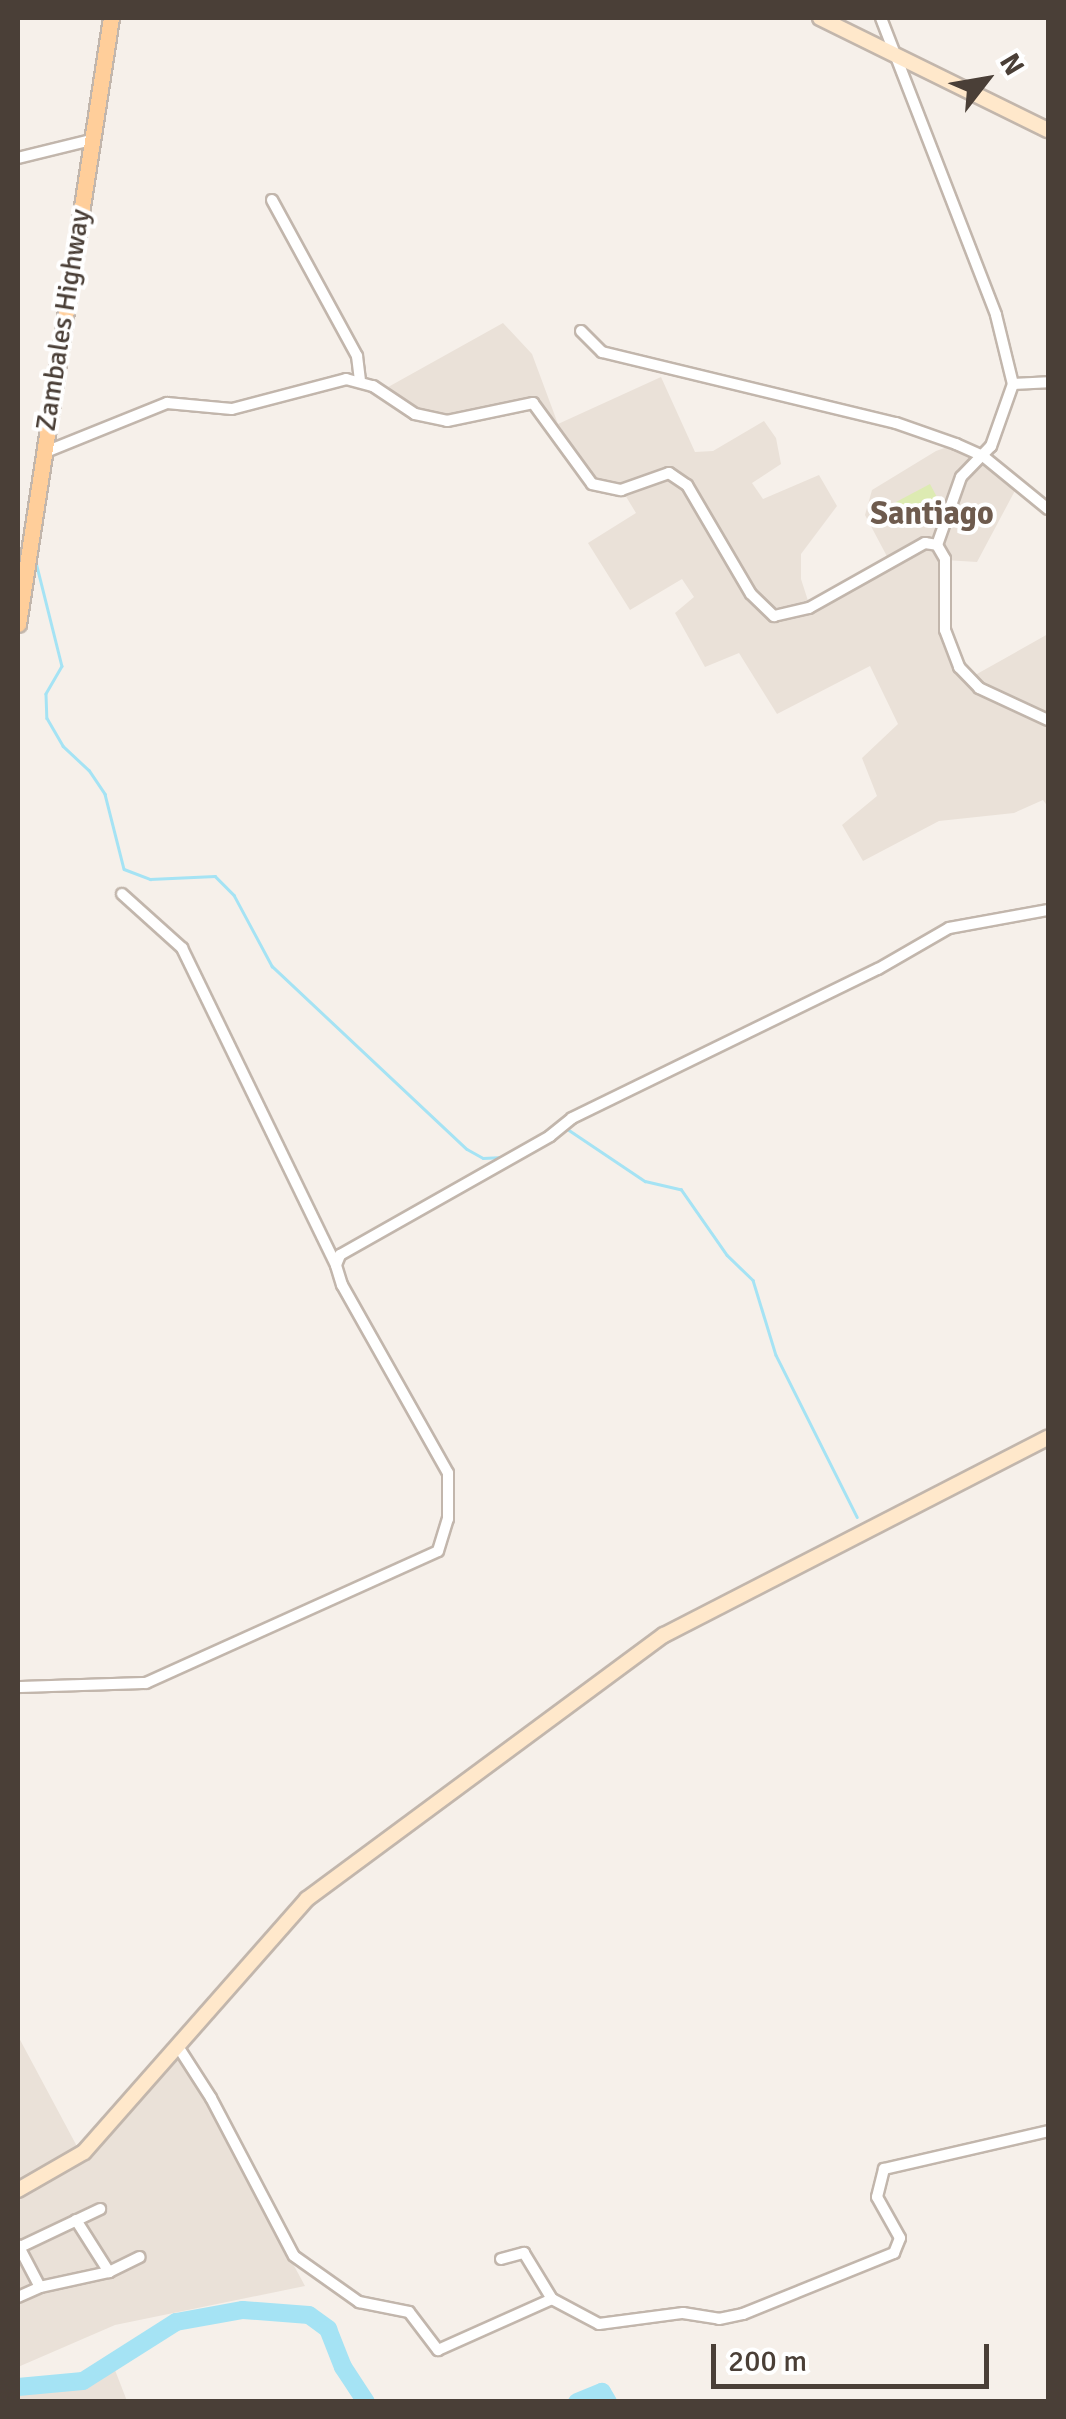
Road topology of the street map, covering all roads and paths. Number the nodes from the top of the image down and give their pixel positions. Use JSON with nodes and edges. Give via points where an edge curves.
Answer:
{"nodes":[{"id":1,"x":111,"y":18,"type":"edge"},
{"id":2,"x":820,"y":18,"type":"edge"},
{"id":3,"x":881,"y":18,"type":"edge"},
{"id":4,"x":896,"y":58,"type":"junction"},
{"id":5,"x":1048,"y":130,"type":"edge"},
{"id":6,"x":91,"y":140,"type":"junction"},
{"id":7,"x":18,"y":158,"type":"edge"},
{"id":8,"x":272,"y":200,"type":"dead end"},
{"id":9,"x":581,"y":331,"type":"dead end"},
{"id":10,"x":360,"y":380,"type":"junction"},
{"id":11,"x":1048,"y":382,"type":"edge"},
{"id":12,"x":1013,"y":384,"type":"junction"},
{"id":13,"x":42,"y":454,"type":"junction"},
{"id":14,"x":982,"y":456,"type":"junction"},
{"id":15,"x":1048,"y":509,"type":"edge"},
{"id":16,"x":937,"y":544,"type":"junction"},
{"id":17,"x":24,"y":561,"type":"edge"},
{"id":18,"x":18,"y":624,"type":"edge"},
{"id":19,"x":1048,"y":720,"type":"edge"},
{"id":20,"x":122,"y":894,"type":"dead end"},
{"id":21,"x":1048,"y":910,"type":"edge"},
{"id":22,"x":336,"y":1264,"type":"junction"},
{"id":23,"x":1048,"y":1438,"type":"edge"},
{"id":24,"x":18,"y":1687,"type":"edge"},
{"id":25,"x":177,"y":2046,"type":"junction"},
{"id":26,"x":1048,"y":2131,"type":"edge"},
{"id":27,"x":18,"y":2190,"type":"edge"},
{"id":28,"x":100,"y":2209,"type":"dead end"},
{"id":29,"x":76,"y":2220,"type":"junction"},
{"id":30,"x":18,"y":2247,"type":"edge"},
{"id":31,"x":140,"y":2257,"type":"dead end"},
{"id":32,"x":501,"y":2259,"type":"dead end"},
{"id":33,"x":109,"y":2272,"type":"junction"},
{"id":34,"x":40,"y":2287,"type":"junction"},
{"id":35,"x":18,"y":2297,"type":"edge"},
{"id":36,"x":552,"y":2299,"type":"junction"}],
"edges":[{"from":1,"to":6,"type":"main road","name":"Zambales Highway"},
{"from":2,"to":4,"type":"street"},
{"from":3,"to":4,"type":"street"},
{"from":4,"to":5,"type":"street"},
{"from":4,"to":12,"type":"street","via":[[996,315]]},
{"from":6,"to":7,"type":"street"},
{"from":6,"to":13,"type":"main road","name":"Zambales Highway"},
{"from":8,"to":10,"type":"street","via":[[357,356]]},
{"from":9,"to":14,"type":"street","via":[[602,352],[896,423]]},
{"from":10,"to":13,"type":"street","via":[[232,409],[167,402]]},
{"from":10,"to":16,"type":"street","via":[[415,414],[447,421],[533,402],[585,479],[605,490],[674,474],[688,485],[759,606],[774,616],[797,613],[924,543]]},
{"from":11,"to":12,"type":"street"},
{"from":12,"to":14,"type":"street","via":[[999,430]]},
{"from":13,"to":17,"type":"main road","name":"Zambales Highway"},
{"from":14,"to":15,"type":"street"},
{"from":14,"to":16,"type":"street","via":[[961,477]]},
{"from":16,"to":19,"type":"street","via":[[945,559],[945,630],[959,666],[994,696]]},
{"from":17,"to":18,"type":"main road","name":"Zambales Highway"},
{"from":20,"to":22,"type":"street","via":[[182,948]]},
{"from":21,"to":22,"type":"street","via":[[948,928],[561,1128],[340,1255]]},
{"from":22,"to":24,"type":"street","via":[[448,1474],[448,1519],[438,1551],[146,1683]]},
{"from":23,"to":25,"type":"street","via":[[664,1635],[307,1899]]},
{"from":25,"to":27,"type":"street","via":[[84,2152]]},
{"from":25,"to":36,"type":"street","via":[[289,2249],[334,2288],[358,2302],[409,2312],[438,2350]]},
{"from":26,"to":36,"type":"street","via":[[884,2169],[877,2198],[900,2238],[894,2254],[743,2314],[719,2319],[684,2313],[599,2324]]},
{"from":28,"to":29,"type":"street"},
{"from":29,"to":30,"type":"street"},
{"from":29,"to":33,"type":"street"},
{"from":30,"to":34,"type":"street"},
{"from":31,"to":33,"type":"street"},
{"from":32,"to":36,"type":"street","via":[[524,2253]]},
{"from":33,"to":34,"type":"street"},
{"from":34,"to":35,"type":"street"}]}
